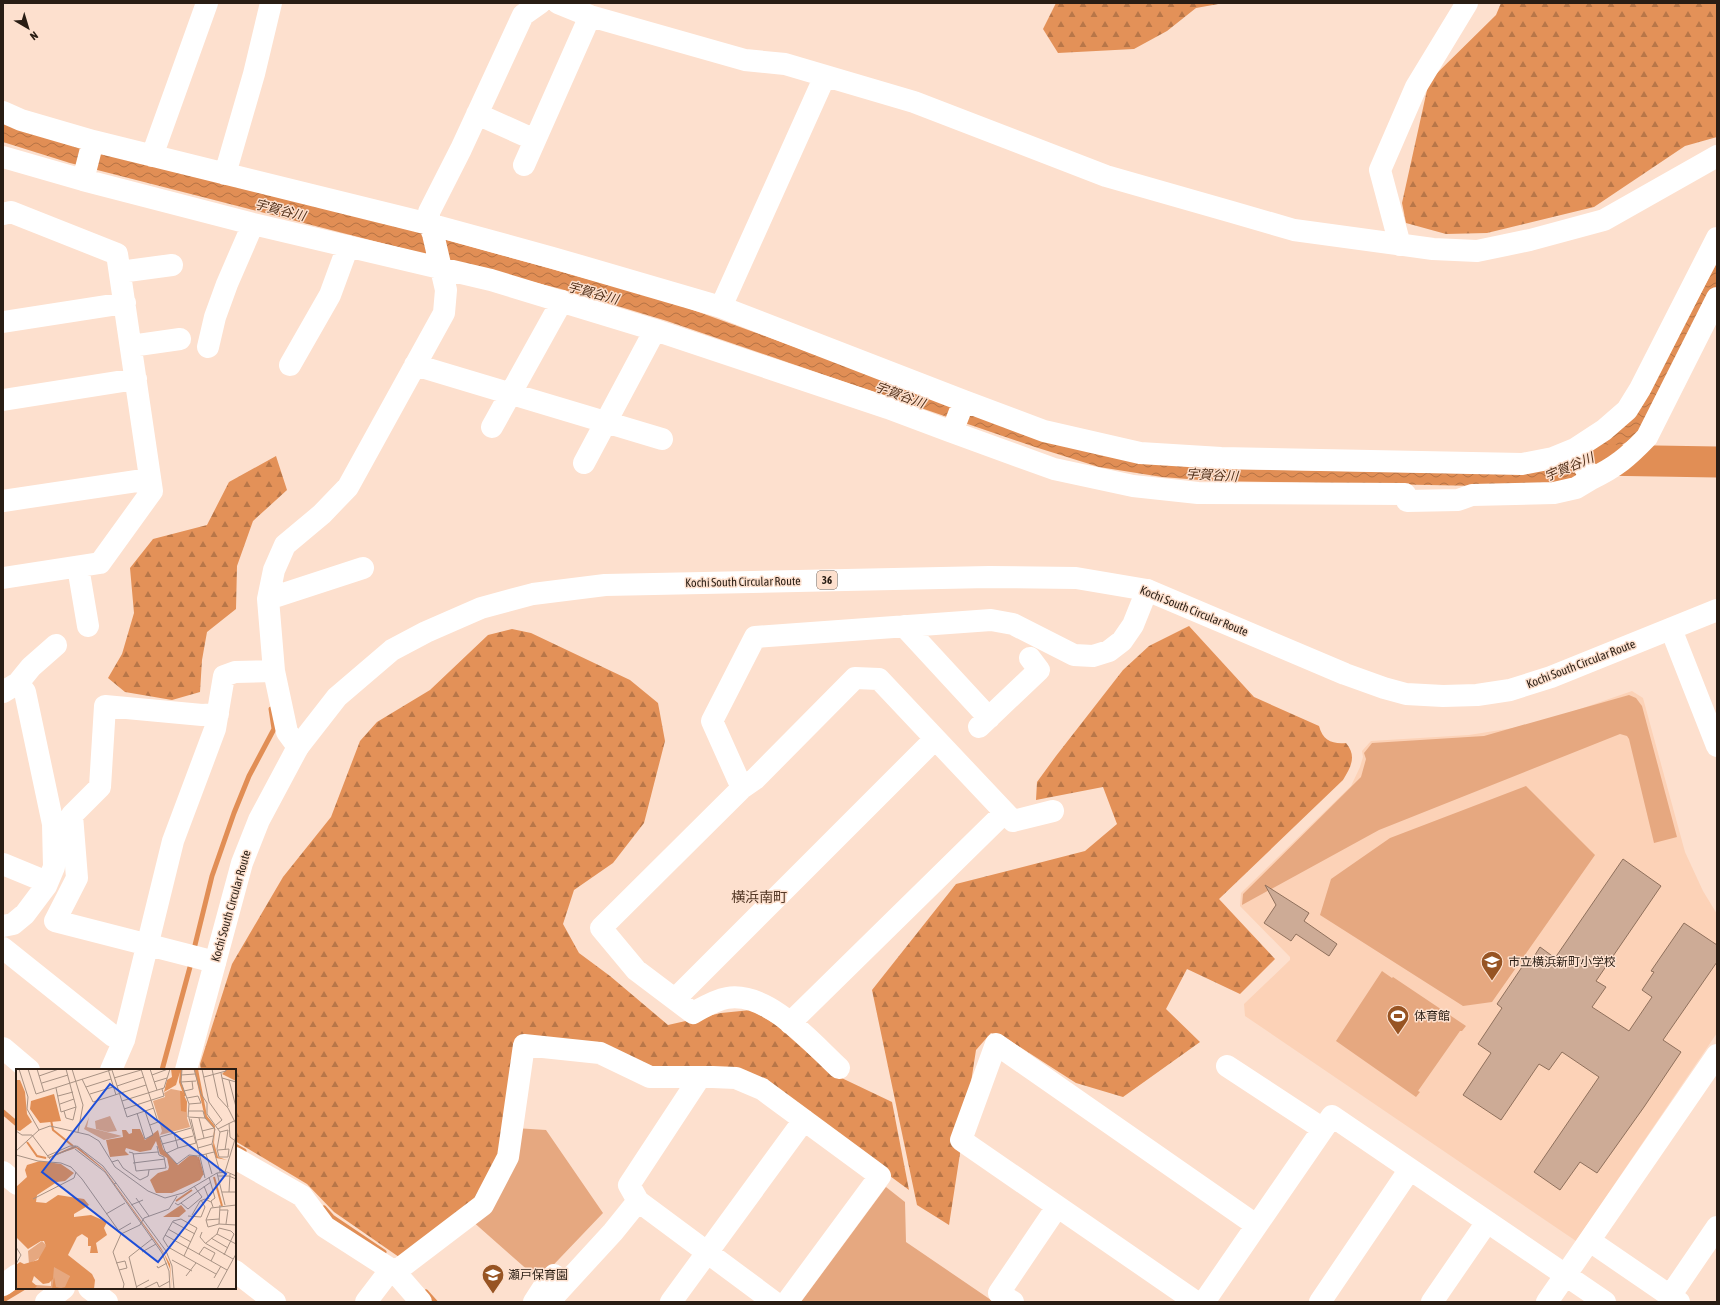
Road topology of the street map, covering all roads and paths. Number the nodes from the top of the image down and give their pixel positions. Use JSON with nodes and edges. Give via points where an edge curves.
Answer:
{"nodes":[{"id":1,"x":207,"y":3,"type":"edge"},
{"id":2,"x":271,"y":3,"type":"edge"},
{"id":3,"x":540,"y":3,"type":"edge"},
{"id":4,"x":558,"y":3,"type":"edge"},
{"id":5,"x":1467,"y":3,"type":"edge"},
{"id":6,"x":590,"y":16,"type":"junction"},
{"id":7,"x":825,"y":76,"type":"junction"},
{"id":8,"x":3,"y":112,"type":"edge"},
{"id":9,"x":477,"y":114,"type":"junction"},
{"id":10,"x":535,"y":140,"type":"junction"},
{"id":11,"x":92,"y":145,"type":"junction"},
{"id":12,"x":152,"y":156,"type":"junction"},
{"id":13,"x":3,"y":157,"type":"edge"},
{"id":14,"x":1713,"y":162,"type":"edge"},
{"id":15,"x":524,"y":165,"type":"dead end"},
{"id":16,"x":225,"y":174,"type":"junction"},
{"id":17,"x":83,"y":177,"type":"junction"},
{"id":18,"x":3,"y":214,"type":"edge"},
{"id":19,"x":253,"y":224,"type":"junction"},
{"id":20,"x":431,"y":229,"type":"junction"},
{"id":21,"x":1717,"y":238,"type":"edge"},
{"id":22,"x":1400,"y":245,"type":"junction"},
{"id":23,"x":348,"y":246,"type":"junction"},
{"id":24,"x":172,"y":265,"type":"dead end"},
{"id":25,"x":440,"y":266,"type":"junction"},
{"id":26,"x":120,"y":272,"type":"junction"},
{"id":27,"x":1717,"y":298,"type":"edge"},
{"id":28,"x":562,"y":302,"type":"junction"},
{"id":29,"x":124,"y":303,"type":"junction"},
{"id":30,"x":721,"y":307,"type":"junction"},
{"id":31,"x":3,"y":322,"type":"edge"},
{"id":32,"x":655,"y":330,"type":"junction"},
{"id":33,"x":180,"y":339,"type":"dead end"},
{"id":34,"x":131,"y":346,"type":"junction"},
{"id":35,"x":208,"y":347,"type":"dead end"},
{"id":36,"x":290,"y":365,"type":"dead end"},
{"id":37,"x":415,"y":365,"type":"junction"},
{"id":38,"x":136,"y":379,"type":"junction"},
{"id":39,"x":510,"y":394,"type":"junction"},
{"id":40,"x":3,"y":400,"type":"edge"},
{"id":41,"x":964,"y":403,"type":"junction"},
{"id":42,"x":607,"y":422,"type":"junction"},
{"id":43,"x":492,"y":427,"type":"dead end"},
{"id":44,"x":954,"y":429,"type":"junction"},
{"id":45,"x":662,"y":439,"type":"dead end"},
{"id":46,"x":1576,"y":452,"type":"junction"},
{"id":47,"x":584,"y":463,"type":"dead end"},
{"id":48,"x":1590,"y":477,"type":"junction"},
{"id":49,"x":150,"y":479,"type":"junction"},
{"id":50,"x":3,"y":501,"type":"edge"},
{"id":51,"x":78,"y":567,"type":"junction"},
{"id":52,"x":363,"y":568,"type":"dead end"},
{"id":53,"x":3,"y":578,"type":"edge"},
{"id":54,"x":1147,"y":590,"type":"junction"},
{"id":55,"x":268,"y":599,"type":"junction"},
{"id":56,"x":1717,"y":610,"type":"edge"},
{"id":57,"x":88,"y":626,"type":"dead end"},
{"id":58,"x":904,"y":626,"type":"junction"},
{"id":59,"x":1671,"y":629,"type":"junction"},
{"id":60,"x":56,"y":645,"type":"dead end"},
{"id":61,"x":1030,"y":658,"type":"dead end"},
{"id":62,"x":274,"y":671,"type":"junction"},
{"id":63,"x":10,"y":688,"type":"edge"},
{"id":64,"x":218,"y":714,"type":"junction"},
{"id":65,"x":935,"y":739,"type":"junction"},
{"id":66,"x":1717,"y":746,"type":"edge"},
{"id":67,"x":298,"y":747,"type":"junction"},
{"id":68,"x":742,"y":788,"type":"junction"},
{"id":69,"x":1053,"y":811,"type":"dead end"},
{"id":70,"x":1004,"y":812,"type":"junction"},
{"id":71,"x":3,"y":864,"type":"edge"},
{"id":72,"x":46,"y":886,"type":"junction"},
{"id":73,"x":3,"y":926,"type":"edge"},
{"id":74,"x":148,"y":946,"type":"junction"},
{"id":75,"x":3,"y":948,"type":"edge"},
{"id":76,"x":215,"y":962,"type":"junction"},
{"id":77,"x":675,"y":999,"type":"junction"},
{"id":78,"x":790,"y":1023,"type":"junction"},
{"id":79,"x":124,"y":1040,"type":"junction"},
{"id":80,"x":3,"y":1048,"type":"edge"},
{"id":81,"x":1717,"y":1055,"type":"edge"},
{"id":82,"x":1227,"y":1066,"type":"dead end"},
{"id":83,"x":839,"y":1068,"type":"dead end"},
{"id":84,"x":28,"y":1069,"type":"edge"},
{"id":85,"x":111,"y":1069,"type":"edge"},
{"id":86,"x":186,"y":1069,"type":"edge"},
{"id":87,"x":700,"y":1077,"type":"junction"},
{"id":88,"x":804,"y":1120,"type":"junction"},
{"id":89,"x":1323,"y":1129,"type":"junction"},
{"id":90,"x":236,"y":1159,"type":"edge"},
{"id":91,"x":1410,"y":1169,"type":"junction"},
{"id":92,"x":638,"y":1201,"type":"junction"},
{"id":93,"x":1057,"y":1207,"type":"junction"},
{"id":94,"x":1487,"y":1222,"type":"junction"},
{"id":95,"x":1256,"y":1225,"type":"junction"},
{"id":96,"x":1717,"y":1227,"type":"edge"},
{"id":97,"x":598,"y":1228,"type":"dead end"},
{"id":98,"x":1590,"y":1241,"type":"junction"},
{"id":99,"x":707,"y":1252,"type":"junction"},
{"id":100,"x":393,"y":1271,"type":"junction"},
{"id":101,"x":236,"y":1272,"type":"edge"},
{"id":102,"x":1566,"y":1276,"type":"junction"},
{"id":103,"x":16,"y":1277,"type":"edge"},
{"id":104,"x":3,"y":1285,"type":"edge"},
{"id":105,"x":63,"y":1289,"type":"edge"},
{"id":106,"x":90,"y":1289,"type":"edge"},
{"id":107,"x":1675,"y":1299,"type":"edge"},
{"id":108,"x":46,"y":1302,"type":"edge"},
{"id":109,"x":107,"y":1302,"type":"edge"},
{"id":110,"x":275,"y":1302,"type":"edge"},
{"id":111,"x":366,"y":1302,"type":"edge"},
{"id":112,"x":421,"y":1302,"type":"edge"},
{"id":113,"x":534,"y":1302,"type":"edge"},
{"id":114,"x":551,"y":1302,"type":"edge"},
{"id":115,"x":671,"y":1302,"type":"edge"},
{"id":116,"x":774,"y":1302,"type":"edge"},
{"id":117,"x":787,"y":1302,"type":"edge"},
{"id":118,"x":1013,"y":1302,"type":"edge"},
{"id":119,"x":1196,"y":1302,"type":"edge"},
{"id":120,"x":1204,"y":1302,"type":"edge"},
{"id":121,"x":1320,"y":1302,"type":"edge"},
{"id":122,"x":1432,"y":1302,"type":"edge"},
{"id":123,"x":1547,"y":1302,"type":"edge"},
{"id":124,"x":1605,"y":1302,"type":"edge"}],
"edges":[{"from":1,"to":12,"type":"street"},
{"from":2,"to":16,"type":"street","via":[[254,74]]},
{"from":3,"to":9,"type":"street","via":[[523,15]]},
{"from":4,"to":6,"type":"street"},
{"from":5,"to":22,"type":"street","via":[[1416,87],[1380,170]]},
{"from":6,"to":7,"type":"street","via":[[745,60],[785,64]]},
{"from":6,"to":10,"type":"street"},
{"from":7,"to":22,"type":"street","via":[[914,102],[1106,176],[1294,230]]},
{"from":7,"to":30,"type":"street"},
{"from":8,"to":11,"type":"street"},
{"from":9,"to":10,"type":"street"},
{"from":9,"to":20,"type":"street","via":[[429,212]]},
{"from":10,"to":15,"type":"street"},
{"from":11,"to":12,"type":"street"},
{"from":11,"to":17,"type":"street"},
{"from":12,"to":16,"type":"street"},
{"from":13,"to":17,"type":"street"},
{"from":14,"to":22,"type":"street","via":[[1604,220],[1530,240],[1477,251]]},
{"from":16,"to":20,"type":"street"},
{"from":17,"to":19,"type":"street"},
{"from":18,"to":26,"type":"street","via":[[12,212],[117,254]]},
{"from":19,"to":23,"type":"street"},
{"from":19,"to":35,"type":"street","via":[[227,284]]},
{"from":20,"to":25,"type":"street"},
{"from":20,"to":30,"type":"street","via":[[553,258]]},
{"from":21,"to":46,"type":"street","via":[[1634,400],[1604,430]]},
{"from":23,"to":25,"type":"street"},
{"from":23,"to":36,"type":"street","via":[[330,295]]},
{"from":24,"to":26,"type":"street"},
{"from":25,"to":28,"type":"street"},
{"from":25,"to":37,"type":"street","via":[[446,290],[444,313]]},
{"from":26,"to":29,"type":"street"},
{"from":27,"to":48,"type":"street","via":[[1647,437],[1612,469]]},
{"from":28,"to":32,"type":"street"},
{"from":28,"to":39,"type":"street"},
{"from":29,"to":31,"type":"street"},
{"from":29,"to":34,"type":"street"},
{"from":30,"to":41,"type":"street"},
{"from":32,"to":42,"type":"street"},
{"from":32,"to":44,"type":"street"},
{"from":33,"to":34,"type":"street"},
{"from":34,"to":38,"type":"street"},
{"from":37,"to":39,"type":"street"},
{"from":37,"to":55,"type":"street","via":[[348,487],[322,514],[285,545],[274,570]]},
{"from":38,"to":40,"type":"street"},
{"from":38,"to":49,"type":"street"},
{"from":39,"to":42,"type":"street"},
{"from":39,"to":43,"type":"street"},
{"from":41,"to":44,"type":"street"},
{"from":41,"to":46,"type":"street","via":[[1044,431],[1140,453],[1221,458],[1522,464]]},
{"from":42,"to":45,"type":"street"},
{"from":42,"to":47,"type":"street"},
{"from":44,"to":48,"type":"street","via":[[1054,469],[1132,486],[1198,493],[1405,494],[1407,501],[1458,500],[1472,495],[1554,493],[1576,488]]},
{"from":46,"to":48,"type":"street"},
{"from":49,"to":50,"type":"street"},
{"from":49,"to":51,"type":"street","via":[[152,491],[100,563]]},
{"from":51,"to":53,"type":"street"},
{"from":51,"to":57,"type":"street"},
{"from":52,"to":55,"type":"street"},
{"from":54,"to":58,"type":"street","via":[[1133,625],[1122,641],[1109,651],[1093,656],[1074,655],[1013,624],[992,620]]},
{"from":54,"to":59,"type":"street","name":"Kochi South Circular Route","number":"36","via":[[1345,674],[1384,688],[1414,694],[1477,695],[1510,690],[1551,677]]},
{"from":54,"to":67,"type":"street","name":"Kochi South Circular Route","number":"36","via":[[1076,578],[989,577],[605,585],[533,594],[481,608],[392,650],[337,697]]},
{"from":55,"to":62,"type":"street"},
{"from":56,"to":59,"type":"street","name":"Kochi South Circular Route","number":"36"},
{"from":58,"to":61,"type":"street","via":[[984,723],[1039,670]]},
{"from":58,"to":68,"type":"street","via":[[755,636],[712,721]]},
{"from":59,"to":66,"type":"street"},
{"from":60,"to":63,"type":"street"},
{"from":62,"to":64,"type":"street","via":[[235,672],[224,676]]},
{"from":62,"to":67,"type":"street","via":[[287,732]]},
{"from":63,"to":72,"type":"street","via":[[25,692],[54,824],[54,867]]},
{"from":64,"to":74,"type":"street","via":[[215,729],[173,841]]},
{"from":64,"to":74,"type":"street","via":[[202,715],[105,706],[100,787],[72,816],[76,878],[55,921]]},
{"from":65,"to":68,"type":"street","via":[[879,679],[854,678],[755,779]]},
{"from":65,"to":70,"type":"street"},
{"from":65,"to":77,"type":"street"},
{"from":67,"to":76,"type":"street","name":"Kochi South Circular Route","number":"36","via":[[259,820],[242,863]]},
{"from":68,"to":77,"type":"street","via":[[602,928],[636,970]]},
{"from":69,"to":70,"type":"street","via":[[1013,821]]},
{"from":70,"to":78,"type":"street"},
{"from":71,"to":72,"type":"street","via":[[37,878]]},
{"from":72,"to":73,"type":"street","via":[[26,914],[13,924]]},
{"from":74,"to":76,"type":"street"},
{"from":74,"to":79,"type":"street"},
{"from":75,"to":79,"type":"street","via":[[113,1036]]},
{"from":76,"to":86,"type":"street","name":"Kochi South Circular Route","number":"36"},
{"from":77,"to":78,"type":"street","via":[[693,1013],[727,998],[742,998],[767,1006],[780,1013]]},
{"from":78,"to":83,"type":"street"},
{"from":79,"to":85,"type":"street"},
{"from":80,"to":84,"type":"street"},
{"from":81,"to":98,"type":"street"},
{"from":82,"to":89,"type":"street"},
{"from":87,"to":88,"type":"street","via":[[736,1078],[762,1089]]},
{"from":87,"to":92,"type":"street","via":[[629,1185]]},
{"from":87,"to":100,"type":"street","via":[[650,1077],[600,1053],[524,1044],[508,1157],[483,1205]]},
{"from":88,"to":99,"type":"street"},
{"from":88,"to":117,"type":"street","via":[[880,1176]]},
{"from":89,"to":91,"type":"street","via":[[1332,1116]]},
{"from":89,"to":95,"type":"street"},
{"from":90,"to":100,"type":"street","via":[[302,1196],[325,1227]]},
{"from":91,"to":94,"type":"street"},
{"from":91,"to":121,"type":"street"},
{"from":92,"to":99,"type":"street"},
{"from":92,"to":114,"type":"street"},
{"from":93,"to":95,"type":"street","via":[[961,1140],[996,1044]]},
{"from":93,"to":118,"type":"street","via":[[1000,1293]]},
{"from":93,"to":119,"type":"street"},
{"from":94,"to":102,"type":"street"},
{"from":94,"to":122,"type":"street"},
{"from":95,"to":120,"type":"street"},
{"from":96,"to":107,"type":"street"},
{"from":97,"to":113,"type":"street","via":[[545,1285]]},
{"from":98,"to":102,"type":"street"},
{"from":98,"to":107,"type":"street"},
{"from":99,"to":115,"type":"street"},
{"from":99,"to":116,"type":"street"},
{"from":100,"to":111,"type":"street"},
{"from":100,"to":112,"type":"street"},
{"from":101,"to":110,"type":"street"},
{"from":102,"to":123,"type":"street"},
{"from":102,"to":124,"type":"street"},
{"from":103,"to":104,"type":"street"},
{"from":105,"to":108,"type":"street"},
{"from":106,"to":109,"type":"street"}]}
